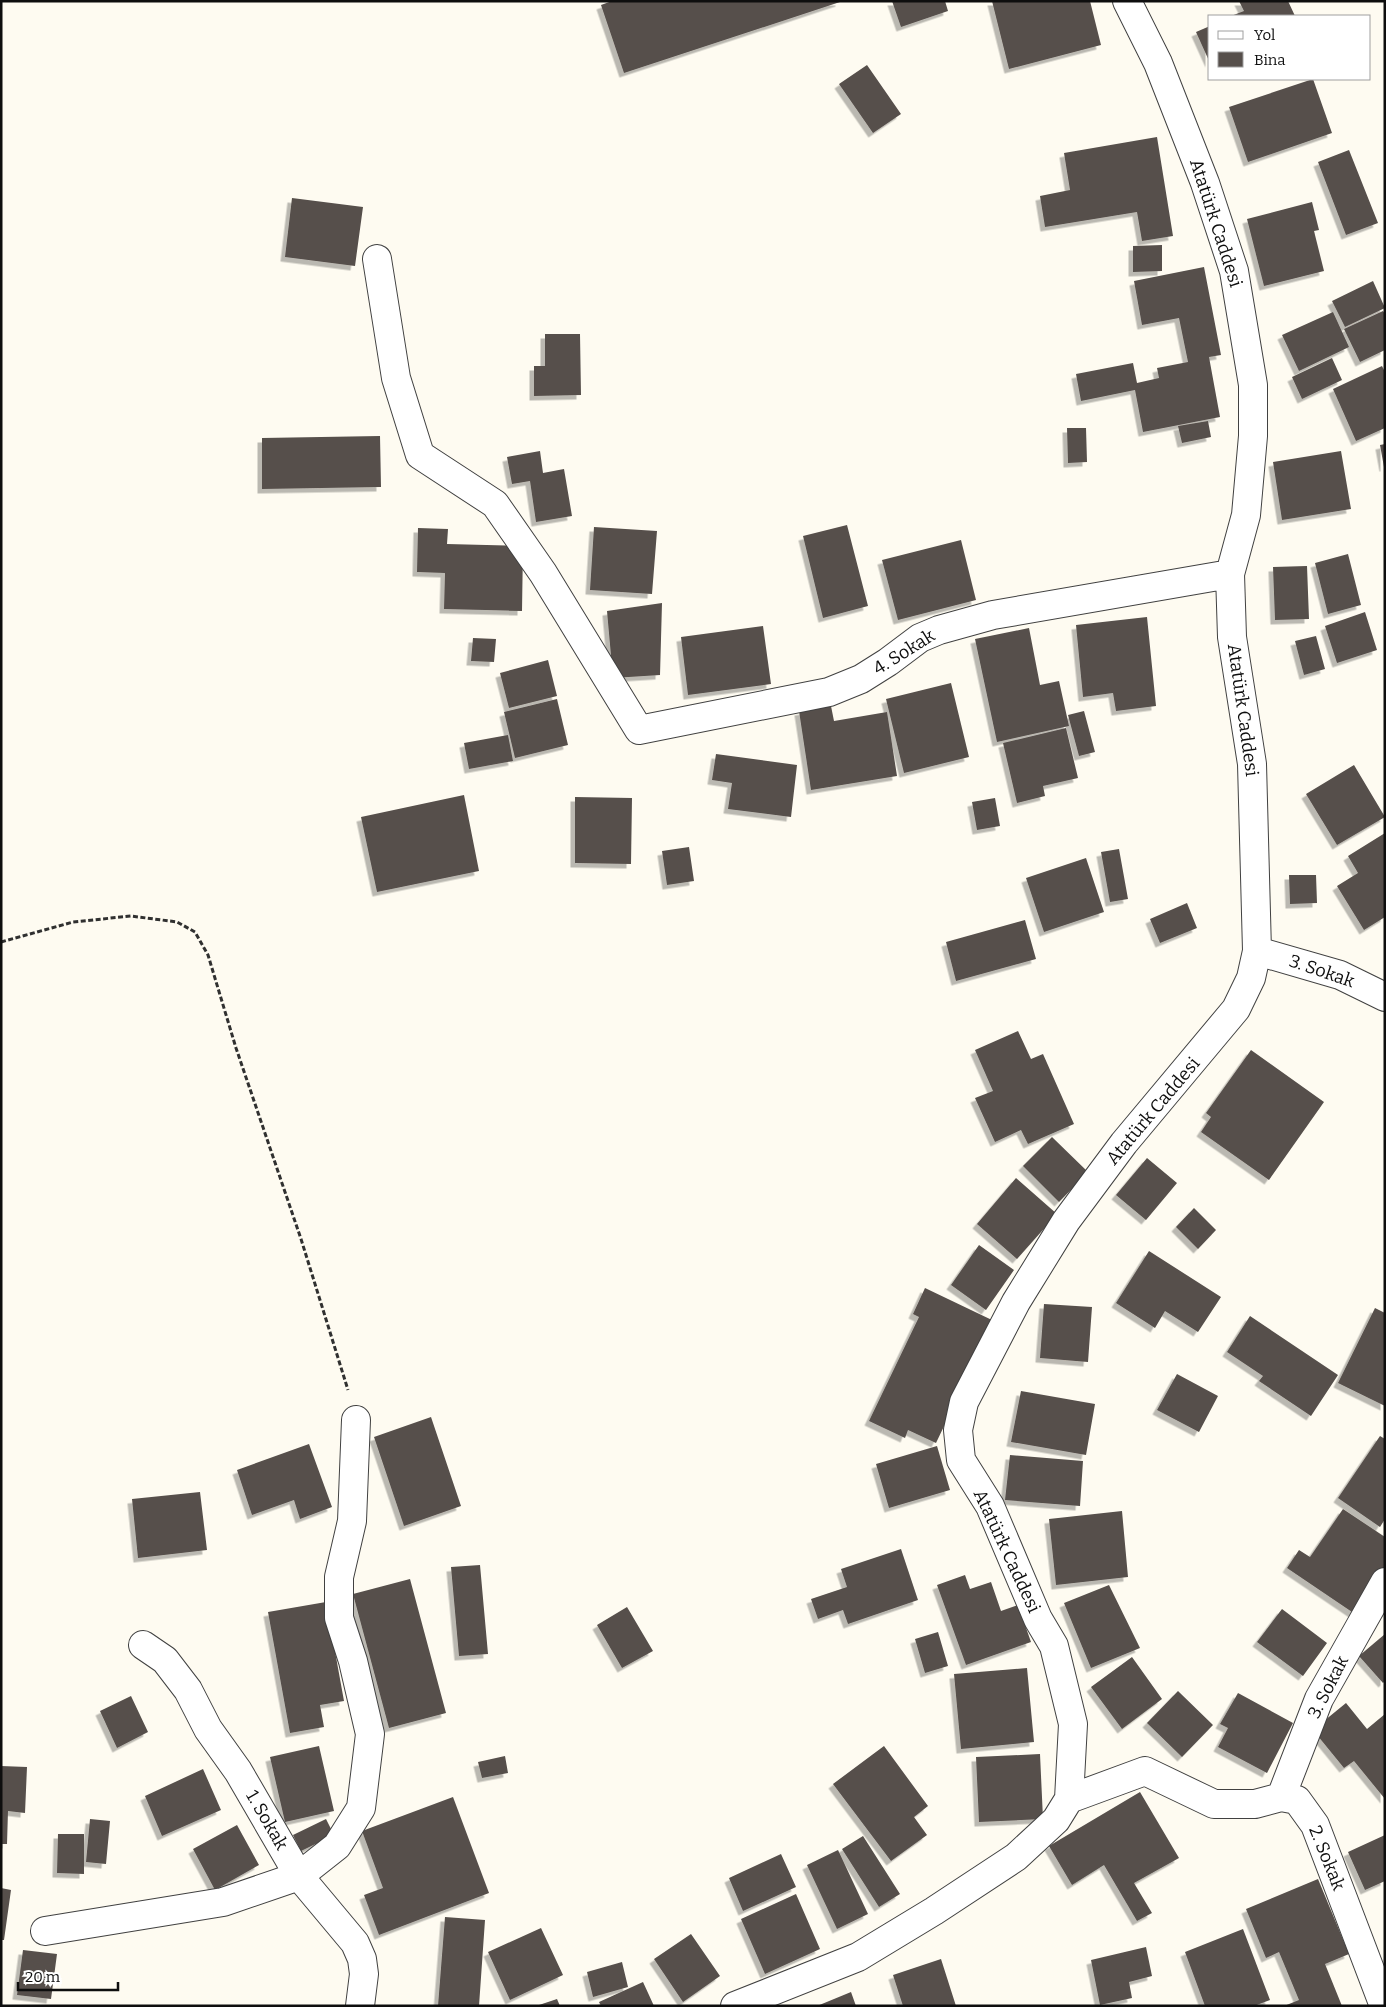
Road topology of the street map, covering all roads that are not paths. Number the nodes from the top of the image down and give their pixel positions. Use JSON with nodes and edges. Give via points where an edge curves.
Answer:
{"nodes":[{"id":1,"x":1127,"y":1,"type":"edge"},
{"id":2,"x":377,"y":259,"type":"dead end"},
{"id":3,"x":1230,"y":574,"type":"junction"},
{"id":4,"x":1257,"y":951,"type":"junction"},
{"id":5,"x":1385,"y":997,"type":"edge"},
{"id":6,"x":356,"y":1420,"type":"road end"},
{"id":7,"x":1385,"y":1582,"type":"edge"},
{"id":8,"x":143,"y":1645,"type":"dead end"},
{"id":9,"x":1281,"y":1797,"type":"junction"},
{"id":10,"x":1069,"y":1799,"type":"junction"},
{"id":11,"x":299,"y":1876,"type":"junction"},
{"id":12,"x":45,"y":1931,"type":"dead end"},
{"id":13,"x":360,"y":2006,"type":"edge"},
{"id":14,"x":735,"y":2006,"type":"edge"},
{"id":15,"x":1384,"y":2006,"type":"edge"}],
"edges":[{"from":1,"to":3,"type":"street","name":"Atatürk Caddesi","via":[[1158,63],[1206,183],[1234,271],[1244,326],[1253,385],[1253,436],[1246,514]]},
{"from":2,"to":3,"type":"street","name":"4. Sokak","via":[[396,378],[420,455],[495,504],[543,573],[639,730],[830,692],[861,679],[920,638],[965,622]]},
{"from":3,"to":4,"type":"street","name":"Atatürk Caddesi","via":[[1232,637],[1252,764]]},
{"from":4,"to":5,"type":"street","name":"3. Sokak","via":[[1340,975]]},
{"from":4,"to":10,"type":"street","name":"Atatürk Caddesi","via":[[1252,978],[1236,1009],[1124,1143],[1066,1221],[1016,1302],[964,1402],[958,1430],[961,1460],[990,1506],[1038,1619],[1054,1646],[1073,1724]]},
{"from":6,"to":11,"type":"street","via":[[352,1521],[339,1577],[340,1618],[370,1734],[361,1808],[337,1846]]},
{"from":7,"to":9,"type":"street","name":"3. Sokak","via":[[1319,1699]]},
{"from":8,"to":11,"type":"street","name":"1. Sokak","via":[[165,1660],[188,1690],[208,1729],[238,1771]]},
{"from":9,"to":10,"type":"street","via":[[1255,1804],[1214,1804],[1145,1771]]},
{"from":9,"to":15,"type":"street","name":"2. Sokak","via":[[1298,1800],[1316,1825]]},
{"from":10,"to":14,"type":"street","name":"Atatürk Caddesi","via":[[1056,1820],[1016,1857],[934,1911],[858,1957]]},
{"from":11,"to":12,"type":"street","via":[[223,1902]]},
{"from":11,"to":13,"type":"street","name":"1. Sokak","via":[[356,1943],[364,1974]]}]}
